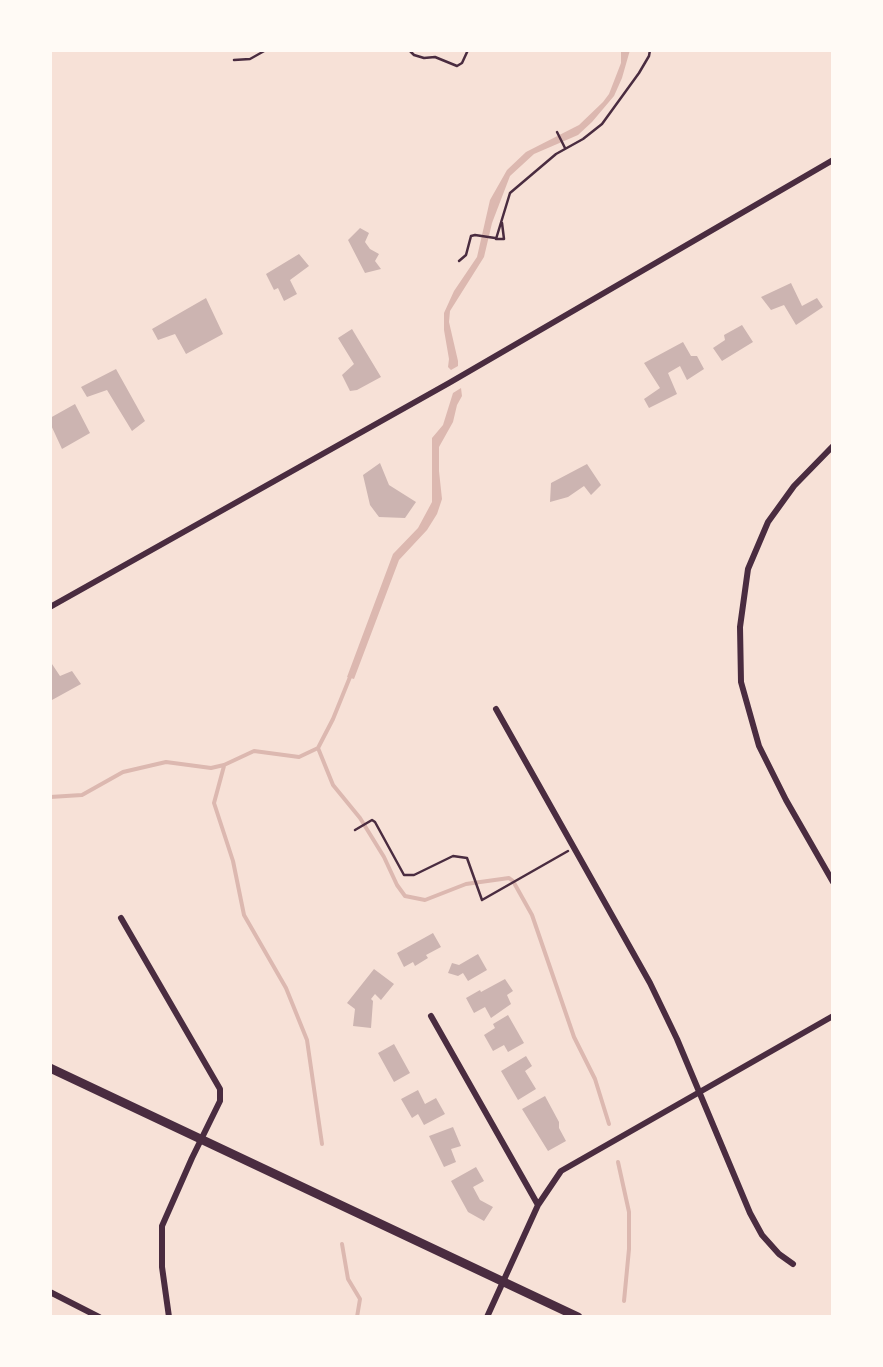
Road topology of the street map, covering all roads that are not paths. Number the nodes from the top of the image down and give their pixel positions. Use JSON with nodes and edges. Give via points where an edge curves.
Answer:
{"nodes":[{"id":1,"x":266,"y":50,"type":"edge"},
{"id":2,"x":409,"y":50,"type":"edge"},
{"id":3,"x":468,"y":50,"type":"edge"},
{"id":4,"x":650,"y":50,"type":"edge"},
{"id":5,"x":234,"y":60,"type":"dead end"},
{"id":6,"x":557,"y":132,"type":"dead end"},
{"id":7,"x":566,"y":149,"type":"junction"},
{"id":8,"x":831,"y":164,"type":"edge"},
{"id":9,"x":459,"y":260,"type":"dead end"},
{"id":10,"x":833,"y":446,"type":"edge"},
{"id":11,"x":50,"y":607,"type":"edge"},
{"id":12,"x":496,"y":710,"type":"dead end"},
{"id":13,"x":833,"y":882,"type":"edge"},
{"id":14,"x":121,"y":918,"type":"dead end"},
{"id":15,"x":430,"y":1016,"type":"dead end"},
{"id":16,"x":833,"y":1016,"type":"edge"},
{"id":17,"x":50,"y":1068,"type":"edge"},
{"id":18,"x":699,"y":1091,"type":"junction"},
{"id":19,"x":202,"y":1139,"type":"junction"},
{"id":20,"x":538,"y":1205,"type":"junction"},
{"id":21,"x":794,"y":1264,"type":"dead end"},
{"id":22,"x":504,"y":1280,"type":"junction"},
{"id":23,"x":50,"y":1292,"type":"edge"},
{"id":24,"x":100,"y":1317,"type":"edge"},
{"id":25,"x":168,"y":1317,"type":"edge"},
{"id":26,"x":488,"y":1317,"type":"edge"},
{"id":27,"x":578,"y":1317,"type":"edge"}],
"edges":[{"from":1,"to":5,"type":"lane"},
{"from":2,"to":3,"type":"lane","via":[[457,66]]},
{"from":4,"to":7,"type":"lane","via":[[602,124]]},
{"from":6,"to":7,"type":"lane"},
{"from":7,"to":9,"type":"lane","via":[[510,193],[504,239],[471,236]]},
{"from":8,"to":11,"type":"street"},
{"from":10,"to":13,"type":"street","via":[[768,522],[748,569],[740,627],[741,682],[759,746]]},
{"from":12,"to":18,"type":"street","via":[[650,983]]},
{"from":14,"to":19,"type":"street","via":[[220,1089]]},
{"from":15,"to":20,"type":"street"},
{"from":16,"to":18,"type":"street"},
{"from":17,"to":19,"type":"main road"},
{"from":18,"to":20,"type":"street","via":[[561,1171]]},
{"from":18,"to":21,"type":"street","via":[[762,1236]]},
{"from":19,"to":22,"type":"main road"},
{"from":19,"to":25,"type":"street","via":[[162,1226]]},
{"from":20,"to":22,"type":"street"},
{"from":22,"to":26,"type":"street"},
{"from":22,"to":27,"type":"main road"},
{"from":23,"to":24,"type":"street"}]}
